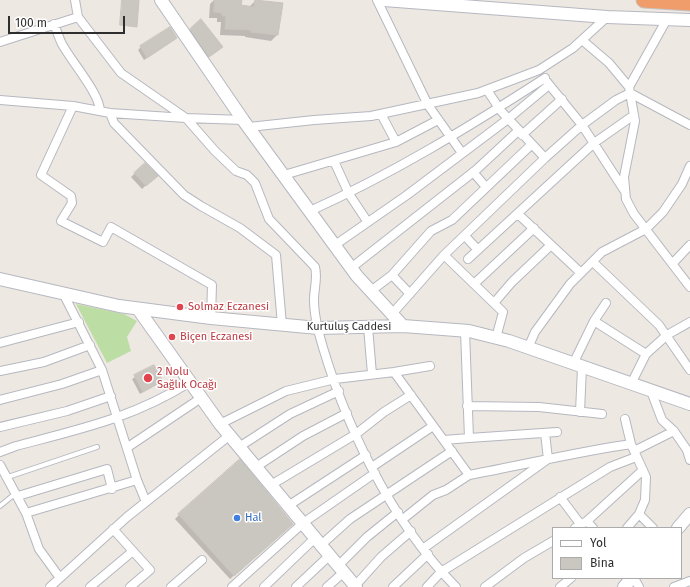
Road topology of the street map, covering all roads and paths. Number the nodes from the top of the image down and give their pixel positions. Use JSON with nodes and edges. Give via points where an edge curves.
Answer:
{"nodes":[{"id":1,"x":75,"y":0,"type":"edge"},
{"id":2,"x":161,"y":0,"type":"edge"},
{"id":3,"x":377,"y":0,"type":"edge"},
{"id":4,"x":384,"y":0,"type":"edge"},
{"id":5,"x":644,"y":0,"type":"edge"},
{"id":6,"x":690,"y":3,"type":"edge"},
{"id":7,"x":78,"y":17,"type":"junction"},
{"id":8,"x":607,"y":17,"type":"junction"},
{"id":9,"x":667,"y":19,"type":"junction"},
{"id":10,"x":690,"y":20,"type":"edge"},
{"id":11,"x":54,"y":24,"type":"junction"},
{"id":12,"x":582,"y":40,"type":"junction"},
{"id":13,"x":0,"y":42,"type":"edge"},
{"id":14,"x":539,"y":70,"type":"junction"},
{"id":15,"x":547,"y":82,"type":"junction"},
{"id":16,"x":487,"y":90,"type":"junction"},
{"id":17,"x":630,"y":90,"type":"junction"},
{"id":18,"x":562,"y":99,"type":"junction"},
{"id":19,"x":0,"y":100,"type":"edge"},
{"id":20,"x":428,"y":105,"type":"junction"},
{"id":21,"x":73,"y":106,"type":"junction"},
{"id":22,"x":499,"y":108,"type":"junction"},
{"id":23,"x":100,"y":112,"type":"junction"},
{"id":24,"x":110,"y":113,"type":"junction"},
{"id":25,"x":381,"y":114,"type":"junction"},
{"id":26,"x":634,"y":115,"type":"junction"},
{"id":27,"x":186,"y":118,"type":"junction"},
{"id":28,"x":508,"y":119,"type":"junction"},
{"id":29,"x":438,"y":120,"type":"junction"},
{"id":30,"x":246,"y":124,"type":"junction"},
{"id":31,"x":582,"y":125,"type":"junction"},
{"id":32,"x":690,"y":125,"type":"edge"},
{"id":33,"x":520,"y":133,"type":"junction"},
{"id":34,"x":451,"y":137,"type":"junction"},
{"id":35,"x":396,"y":142,"type":"junction"},
{"id":36,"x":594,"y":143,"type":"junction"},
{"id":37,"x":532,"y":144,"type":"junction"},
{"id":38,"x":462,"y":153,"type":"junction"},
{"id":39,"x":545,"y":158,"type":"junction"},
{"id":40,"x":334,"y":161,"type":"junction"},
{"id":41,"x":690,"y":166,"type":"edge"},
{"id":42,"x":473,"y":172,"type":"junction"},
{"id":43,"x":284,"y":175,"type":"junction"},
{"id":44,"x":486,"y":187,"type":"junction"},
{"id":45,"x":624,"y":190,"type":"junction"},
{"id":46,"x":349,"y":194,"type":"junction"},
{"id":47,"x":310,"y":211,"type":"junction"},
{"id":48,"x":518,"y":214,"type":"junction"},
{"id":49,"x":367,"y":221,"type":"junction"},
{"id":50,"x":534,"y":228,"type":"junction"},
{"id":51,"x":646,"y":230,"type":"junction"},
{"id":52,"x":465,"y":236,"type":"junction"},
{"id":53,"x":334,"y":245,"type":"junction"},
{"id":54,"x":551,"y":245,"type":"junction"},
{"id":55,"x":690,"y":245,"type":"edge"},
{"id":56,"x":478,"y":250,"type":"junction"},
{"id":57,"x":444,"y":255,"type":"junction"},
{"id":58,"x":468,"y":259,"type":"dead end"},
{"id":59,"x":593,"y":262,"type":"junction"},
{"id":60,"x":673,"y":263,"type":"junction"},
{"id":61,"x":351,"y":268,"type":"junction"},
{"id":62,"x":581,"y":273,"type":"junction"},
{"id":63,"x":392,"y":275,"type":"junction"},
{"id":64,"x":0,"y":278,"type":"edge"},
{"id":65,"x":474,"y":284,"type":"junction"},
{"id":66,"x":690,"y":287,"type":"edge"},
{"id":67,"x":371,"y":291,"type":"junction"},
{"id":68,"x":63,"y":293,"type":"junction"},
{"id":69,"x":410,"y":294,"type":"junction"},
{"id":70,"x":494,"y":303,"type":"junction"},
{"id":71,"x":606,"y":303,"type":"dead end"},
{"id":72,"x":138,"y":309,"type":"junction"},
{"id":73,"x":392,"y":314,"type":"junction"},
{"id":74,"x":211,"y":318,"type":"junction"},
{"id":75,"x":594,"y":321,"type":"junction"},
{"id":76,"x":79,"y":322,"type":"junction"},
{"id":77,"x":690,"y":322,"type":"edge"},
{"id":78,"x":282,"y":325,"type":"junction"},
{"id":79,"x":403,"y":326,"type":"junction"},
{"id":80,"x":368,"y":327,"type":"junction"},
{"id":81,"x":318,"y":328,"type":"junction"},
{"id":82,"x":465,"y":330,"type":"junction"},
{"id":83,"x":667,"y":335,"type":"junction"},
{"id":84,"x":496,"y":338,"type":"junction"},
{"id":85,"x":0,"y":343,"type":"edge"},
{"id":86,"x":90,"y":345,"type":"junction"},
{"id":87,"x":528,"y":348,"type":"junction"},
{"id":88,"x":646,"y":354,"type":"junction"},
{"id":89,"x":578,"y":365,"type":"junction"},
{"id":90,"x":430,"y":366,"type":"dead end"},
{"id":91,"x":102,"y":370,"type":"junction"},
{"id":92,"x":690,"y":370,"type":"edge"},
{"id":93,"x":0,"y":372,"type":"edge"},
{"id":94,"x":394,"y":372,"type":"junction"},
{"id":95,"x":372,"y":374,"type":"junction"},
{"id":96,"x":334,"y":379,"type":"junction"},
{"id":97,"x":190,"y":382,"type":"junction"},
{"id":98,"x":631,"y":384,"type":"junction"},
{"id":99,"x":339,"y":390,"type":"junction"},
{"id":100,"x":651,"y":391,"type":"junction"},
{"id":101,"x":411,"y":395,"type":"junction"},
{"id":102,"x":111,"y":396,"type":"junction"},
{"id":103,"x":202,"y":398,"type":"junction"},
{"id":104,"x":0,"y":400,"type":"edge"},
{"id":105,"x":690,"y":404,"type":"edge"},
{"id":106,"x":468,"y":406,"type":"junction"},
{"id":107,"x":580,"y":412,"type":"junction"},
{"id":108,"x":347,"y":414,"type":"junction"},
{"id":109,"x":602,"y":414,"type":"dead end"},
{"id":110,"x":118,"y":418,"type":"junction"},
{"id":111,"x":625,"y":418,"type":"dead end"},
{"id":112,"x":220,"y":424,"type":"junction"},
{"id":113,"x":433,"y":426,"type":"junction"},
{"id":114,"x":0,"y":427,"type":"edge"},
{"id":115,"x":674,"y":431,"type":"junction"},
{"id":116,"x":557,"y":432,"type":"dead end"},
{"id":117,"x":545,"y":433,"type":"junction"},
{"id":118,"x":356,"y":434,"type":"junction"},
{"id":119,"x":230,"y":436,"type":"junction"},
{"id":120,"x":469,"y":438,"type":"junction"},
{"id":121,"x":444,"y":440,"type":"junction"},
{"id":122,"x":97,"y":447,"type":"dead end"},
{"id":123,"x":128,"y":447,"type":"junction"},
{"id":124,"x":239,"y":447,"type":"junction"},
{"id":125,"x":452,"y":451,"type":"junction"},
{"id":126,"x":634,"y":451,"type":"junction"},
{"id":127,"x":0,"y":452,"type":"edge"},
{"id":128,"x":366,"y":455,"type":"junction"},
{"id":129,"x":548,"y":459,"type":"junction"},
{"id":130,"x":690,"y":460,"type":"edge"},
{"id":131,"x":0,"y":465,"type":"edge"},
{"id":132,"x":256,"y":467,"type":"junction"},
{"id":133,"x":373,"y":470,"type":"junction"},
{"id":134,"x":643,"y":470,"type":"junction"},
{"id":135,"x":469,"y":475,"type":"junction"},
{"id":136,"x":8,"y":477,"type":"junction"},
{"id":137,"x":137,"y":480,"type":"junction"},
{"id":138,"x":271,"y":485,"type":"junction"},
{"id":139,"x":112,"y":489,"type":"junction"},
{"id":140,"x":17,"y":495,"type":"junction"},
{"id":141,"x":386,"y":495,"type":"junction"},
{"id":142,"x":560,"y":497,"type":"junction"},
{"id":143,"x":146,"y":502,"type":"junction"},
{"id":144,"x":0,"y":506,"type":"edge"},
{"id":145,"x":288,"y":506,"type":"junction"},
{"id":146,"x":26,"y":513,"type":"junction"},
{"id":147,"x":639,"y":514,"type":"junction"},
{"id":148,"x":690,"y":514,"type":"edge"},
{"id":149,"x":400,"y":516,"type":"junction"},
{"id":150,"x":303,"y":523,"type":"junction"},
{"id":151,"x":581,"y":524,"type":"edge"},
{"id":152,"x":628,"y":527,"type":"edge"},
{"id":153,"x":652,"y":527,"type":"edge"},
{"id":154,"x":679,"y":527,"type":"edge"},
{"id":155,"x":113,"y":529,"type":"junction"},
{"id":156,"x":411,"y":530,"type":"junction"},
{"id":157,"x":318,"y":541,"type":"junction"},
{"id":158,"x":552,"y":542,"type":"edge"},
{"id":159,"x":133,"y":551,"type":"junction"},
{"id":160,"x":426,"y":551,"type":"junction"},
{"id":161,"x":330,"y":555,"type":"junction"},
{"id":162,"x":202,"y":560,"type":"dead end"},
{"id":163,"x":341,"y":569,"type":"junction"},
{"id":164,"x":441,"y":572,"type":"junction"},
{"id":165,"x":60,"y":578,"type":"junction"},
{"id":166,"x":570,"y":579,"type":"edge"},
{"id":167,"x":690,"y":580,"type":"edge"},
{"id":168,"x":356,"y":586,"type":"edge"},
{"id":169,"x":50,"y":587,"type":"edge"},
{"id":170,"x":90,"y":587,"type":"edge"},
{"id":171,"x":130,"y":587,"type":"edge"},
{"id":172,"x":171,"y":587,"type":"edge"},
{"id":173,"x":232,"y":587,"type":"edge"},
{"id":174,"x":264,"y":587,"type":"edge"},
{"id":175,"x":296,"y":587,"type":"edge"},
{"id":176,"x":327,"y":587,"type":"edge"},
{"id":177,"x":393,"y":587,"type":"edge"},
{"id":178,"x":426,"y":587,"type":"edge"},
{"id":179,"x":455,"y":587,"type":"edge"},
{"id":180,"x":485,"y":587,"type":"edge"},
{"id":181,"x":560,"y":587,"type":"edge"},
{"id":182,"x":674,"y":587,"type":"edge"}],
"edges":[{"from":1,"to":7,"type":"street"},
{"from":2,"to":30,"type":"street"},
{"from":3,"to":20,"type":"street"},
{"from":4,"to":8,"type":"street"},
{"from":5,"to":6,"type":"highway"},
{"from":7,"to":11,"type":"street"},
{"from":7,"to":27,"type":"street","via":[[121,73]]},
{"from":8,"to":9,"type":"street"},
{"from":8,"to":12,"type":"street"},
{"from":9,"to":10,"type":"street"},
{"from":9,"to":17,"type":"street"},
{"from":11,"to":13,"type":"street"},
{"from":11,"to":23,"type":"street","via":[[62,44],[94,95]]},
{"from":12,"to":14,"type":"street"},
{"from":12,"to":17,"type":"street","via":[[609,63]]},
{"from":14,"to":15,"type":"street"},
{"from":14,"to":16,"type":"street"},
{"from":15,"to":18,"type":"street"},
{"from":15,"to":22,"type":"street"},
{"from":15,"to":28,"type":"street"},
{"from":16,"to":20,"type":"street"},
{"from":16,"to":22,"type":"street"},
{"from":17,"to":26,"type":"street"},
{"from":17,"to":31,"type":"street"},
{"from":17,"to":32,"type":"street"},
{"from":18,"to":31,"type":"street"},
{"from":18,"to":33,"type":"street"},
{"from":19,"to":21,"type":"street"},
{"from":20,"to":25,"type":"street"},
{"from":20,"to":29,"type":"street"},
{"from":21,"to":23,"type":"street"},
{"from":21,"to":74,"type":"street","via":[[41,175],[71,196],[72,203],[61,221],[103,242],[111,227],[212,285]]},
{"from":22,"to":28,"type":"street"},
{"from":22,"to":34,"type":"street"},
{"from":23,"to":24,"type":"street"},
{"from":24,"to":27,"type":"street"},
{"from":24,"to":78,"type":"street","via":[[114,123],[184,195],[229,220],[276,255]]},
{"from":25,"to":30,"type":"street"},
{"from":25,"to":35,"type":"street"},
{"from":26,"to":36,"type":"street"},
{"from":26,"to":45,"type":"street"},
{"from":27,"to":30,"type":"street"},
{"from":27,"to":81,"type":"street","via":[[236,171],[252,179],[269,219],[315,267],[317,275],[314,300]]},
{"from":28,"to":33,"type":"street"},
{"from":28,"to":38,"type":"street"},
{"from":29,"to":34,"type":"street"},
{"from":29,"to":35,"type":"street"},
{"from":30,"to":43,"type":"street"},
{"from":31,"to":36,"type":"street"},
{"from":31,"to":39,"type":"street"},
{"from":33,"to":37,"type":"street"},
{"from":33,"to":42,"type":"street"},
{"from":34,"to":38,"type":"street"},
{"from":34,"to":46,"type":"street"},
{"from":35,"to":40,"type":"street"},
{"from":36,"to":45,"type":"street"},
{"from":36,"to":48,"type":"street"},
{"from":37,"to":39,"type":"street"},
{"from":37,"to":44,"type":"street"},
{"from":38,"to":49,"type":"street","via":[[407,195]]},
{"from":39,"to":52,"type":"street"},
{"from":40,"to":43,"type":"street"},
{"from":40,"to":46,"type":"street"},
{"from":41,"to":51,"type":"street","via":[[682,184]]},
{"from":42,"to":44,"type":"street"},
{"from":42,"to":61,"type":"street"},
{"from":43,"to":47,"type":"street"},
{"from":44,"to":63,"type":"street","via":[[452,220],[432,231]]},
{"from":45,"to":51,"type":"street","via":[[631,209]]},
{"from":46,"to":47,"type":"street"},
{"from":46,"to":49,"type":"street"},
{"from":47,"to":53,"type":"street"},
{"from":48,"to":50,"type":"street"},
{"from":48,"to":56,"type":"street"},
{"from":49,"to":53,"type":"street"},
{"from":50,"to":54,"type":"street"},
{"from":50,"to":65,"type":"street"},
{"from":51,"to":59,"type":"street","via":[[602,252]]},
{"from":51,"to":60,"type":"street"},
{"from":52,"to":56,"type":"street"},
{"from":52,"to":57,"type":"street"},
{"from":53,"to":61,"type":"street"},
{"from":54,"to":62,"type":"street"},
{"from":54,"to":70,"type":"street"},
{"from":55,"to":60,"type":"street"},
{"from":56,"to":58,"type":"street"},
{"from":57,"to":65,"type":"street"},
{"from":57,"to":69,"type":"street"},
{"from":59,"to":62,"type":"street"},
{"from":59,"to":83,"type":"street"},
{"from":60,"to":66,"type":"street"},
{"from":61,"to":67,"type":"street"},
{"from":62,"to":87,"type":"street","via":[[549,312],[535,332]]},
{"from":63,"to":67,"type":"street"},
{"from":63,"to":69,"type":"street"},
{"from":64,"to":68,"type":"street","name":"Kurtuluş Caddesi"},
{"from":65,"to":70,"type":"street"},
{"from":67,"to":73,"type":"street"},
{"from":68,"to":72,"type":"street","name":"Kurtuluş Caddesi"},
{"from":68,"to":76,"type":"street"},
{"from":69,"to":73,"type":"street"},
{"from":70,"to":84,"type":"street","via":[[503,312]]},
{"from":71,"to":75,"type":"street"},
{"from":72,"to":74,"type":"street","name":"Kurtuluş Caddesi"},
{"from":72,"to":97,"type":"street"},
{"from":73,"to":79,"type":"street"},
{"from":74,"to":78,"type":"street","name":"Kurtuluş Caddesi"},
{"from":75,"to":88,"type":"street"},
{"from":75,"to":89,"type":"street"},
{"from":76,"to":85,"type":"street"},
{"from":76,"to":86,"type":"street"},
{"from":77,"to":83,"type":"street"},
{"from":78,"to":81,"type":"street","name":"Kurtuluş Caddesi"},
{"from":79,"to":80,"type":"street","name":"Kurtuluş Caddesi"},
{"from":79,"to":82,"type":"street","name":"Kurtuluş Caddesi"},
{"from":80,"to":81,"type":"street","name":"Kurtuluş Caddesi"},
{"from":80,"to":95,"type":"street"},
{"from":81,"to":96,"type":"street"},
{"from":82,"to":84,"type":"street","name":"Kurtuluş Caddesi"},
{"from":82,"to":106,"type":"street"},
{"from":83,"to":88,"type":"street"},
{"from":83,"to":92,"type":"street"},
{"from":84,"to":87,"type":"street","name":"Kurtuluş Caddesi"},
{"from":86,"to":91,"type":"street"},
{"from":86,"to":93,"type":"street","via":[[44,362]]},
{"from":87,"to":89,"type":"street","name":"Kurtuluş Caddesi"},
{"from":88,"to":98,"type":"street"},
{"from":89,"to":98,"type":"street","name":"Kurtuluş Caddesi"},
{"from":89,"to":107,"type":"street"},
{"from":90,"to":94,"type":"street"},
{"from":91,"to":102,"type":"street"},
{"from":91,"to":104,"type":"street","via":[[62,384]]},
{"from":94,"to":95,"type":"street"},
{"from":94,"to":101,"type":"street"},
{"from":95,"to":96,"type":"street"},
{"from":96,"to":99,"type":"street"},
{"from":96,"to":112,"type":"street","via":[[286,391]]},
{"from":97,"to":103,"type":"street"},
{"from":97,"to":110,"type":"street"},
{"from":98,"to":100,"type":"street","name":"Kurtuluş Caddesi"},
{"from":99,"to":108,"type":"street"},
{"from":99,"to":124,"type":"street","via":[[290,414]]},
{"from":100,"to":105,"type":"street","name":"Kurtuluş Caddesi"},
{"from":100,"to":115,"type":"street","via":[[662,420]]},
{"from":101,"to":113,"type":"street"},
{"from":101,"to":118,"type":"street"},
{"from":102,"to":110,"type":"street"},
{"from":102,"to":114,"type":"street","via":[[67,411]]},
{"from":103,"to":112,"type":"street"},
{"from":103,"to":123,"type":"street"},
{"from":106,"to":107,"type":"street","via":[[540,407]]},
{"from":106,"to":120,"type":"street"},
{"from":107,"to":109,"type":"street"},
{"from":108,"to":118,"type":"street"},
{"from":108,"to":132,"type":"street","via":[[304,436]]},
{"from":110,"to":123,"type":"street"},
{"from":110,"to":127,"type":"street"},
{"from":111,"to":126,"type":"street"},
{"from":112,"to":119,"type":"street"},
{"from":113,"to":121,"type":"street"},
{"from":113,"to":133,"type":"street"},
{"from":115,"to":126,"type":"street"},
{"from":115,"to":130,"type":"street","via":[[687,450]]},
{"from":116,"to":117,"type":"street"},
{"from":117,"to":120,"type":"street"},
{"from":117,"to":129,"type":"street"},
{"from":118,"to":128,"type":"street"},
{"from":118,"to":138,"type":"street"},
{"from":119,"to":124,"type":"street"},
{"from":119,"to":143,"type":"street"},
{"from":120,"to":121,"type":"street"},
{"from":121,"to":125,"type":"street"},
{"from":122,"to":136,"type":"lane"},
{"from":123,"to":137,"type":"street"},
{"from":124,"to":132,"type":"street"},
{"from":125,"to":135,"type":"street"},
{"from":125,"to":141,"type":"street"},
{"from":126,"to":129,"type":"street","via":[[577,452]]},
{"from":126,"to":134,"type":"street"},
{"from":126,"to":142,"type":"street"},
{"from":128,"to":133,"type":"street"},
{"from":128,"to":145,"type":"street"},
{"from":129,"to":135,"type":"street"},
{"from":129,"to":160,"type":"street"},
{"from":131,"to":136,"type":"street"},
{"from":132,"to":138,"type":"street"},
{"from":133,"to":141,"type":"street"},
{"from":133,"to":150,"type":"street"},
{"from":134,"to":147,"type":"street","via":[[646,477],[645,500]]},
{"from":134,"to":151,"type":"street"},
{"from":135,"to":149,"type":"street"},
{"from":136,"to":140,"type":"street"},
{"from":137,"to":139,"type":"street"},
{"from":137,"to":143,"type":"street"},
{"from":138,"to":145,"type":"street"},
{"from":139,"to":140,"type":"street","via":[[107,469]]},
{"from":139,"to":146,"type":"street"},
{"from":140,"to":144,"type":"lane"},
{"from":140,"to":146,"type":"street"},
{"from":141,"to":149,"type":"street"},
{"from":141,"to":157,"type":"street"},
{"from":142,"to":151,"type":"street"},
{"from":142,"to":164,"type":"street"},
{"from":143,"to":155,"type":"street"},
{"from":145,"to":150,"type":"street"},
{"from":146,"to":165,"type":"street","via":[[37,544]]},
{"from":147,"to":152,"type":"street"},
{"from":147,"to":153,"type":"street"},
{"from":148,"to":154,"type":"street"},
{"from":149,"to":156,"type":"street"},
{"from":149,"to":163,"type":"street","via":[[367,537]]},
{"from":150,"to":157,"type":"street"},
{"from":150,"to":173,"type":"street"},
{"from":155,"to":159,"type":"street"},
{"from":155,"to":165,"type":"street"},
{"from":156,"to":160,"type":"street"},
{"from":156,"to":168,"type":"street","via":[[381,557]]},
{"from":157,"to":161,"type":"street"},
{"from":157,"to":174,"type":"street"},
{"from":158,"to":180,"type":"street","via":[[524,558]]},
{"from":159,"to":170,"type":"street"},
{"from":159,"to":171,"type":"street","via":[[150,570]]},
{"from":160,"to":164,"type":"street"},
{"from":160,"to":177,"type":"street"},
{"from":161,"to":163,"type":"street"},
{"from":161,"to":175,"type":"street"},
{"from":162,"to":172,"type":"street"},
{"from":163,"to":168,"type":"street"},
{"from":163,"to":176,"type":"street"},
{"from":164,"to":178,"type":"street"},
{"from":164,"to":179,"type":"street"},
{"from":165,"to":169,"type":"street"},
{"from":166,"to":181,"type":"street"},
{"from":167,"to":182,"type":"street"}]}
